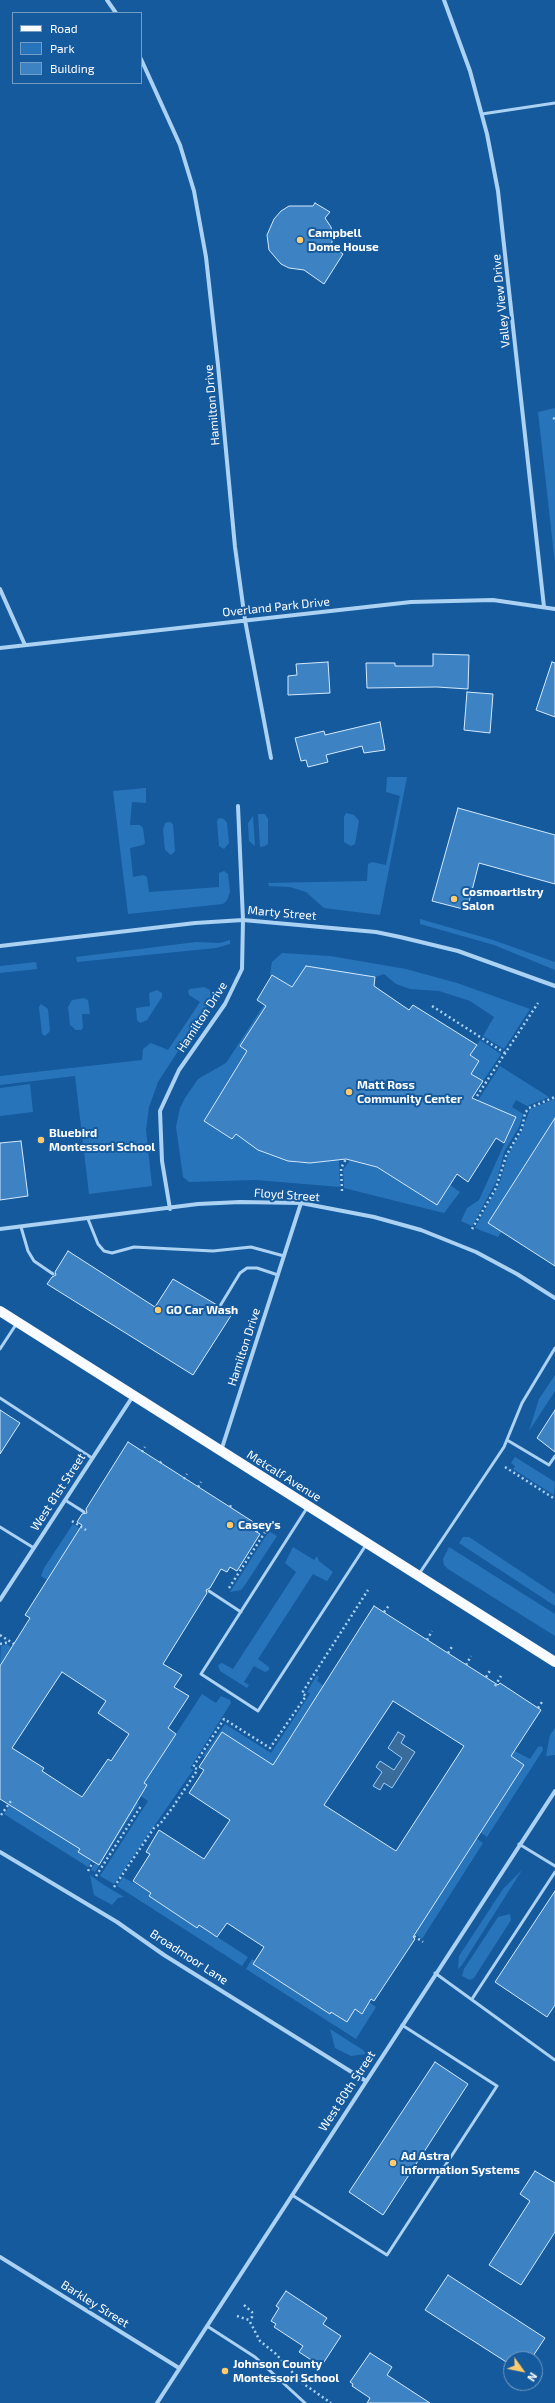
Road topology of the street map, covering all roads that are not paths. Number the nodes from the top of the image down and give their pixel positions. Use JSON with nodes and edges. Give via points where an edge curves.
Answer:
{"nodes":[{"id":1,"x":107,"y":0,"type":"edge"},
{"id":2,"x":444,"y":0,"type":"edge"},
{"id":3,"x":115,"y":12,"type":"edge"},
{"id":4,"x":142,"y":61,"type":"edge"},
{"id":5,"x":555,"y":103,"type":"edge"},
{"id":6,"x":482,"y":114,"type":"junction"},
{"id":7,"x":0,"y":589,"type":"edge"},
{"id":8,"x":544,"y":607,"type":"junction"},
{"id":9,"x":555,"y":609,"type":"edge"},
{"id":10,"x":245,"y":620,"type":"junction"},
{"id":11,"x":25,"y":645,"type":"junction"},
{"id":12,"x":0,"y":648,"type":"edge"},
{"id":13,"x":271,"y":758,"type":"dead end"},
{"id":14,"x":238,"y":806,"type":"dead end"},
{"id":15,"x":243,"y":920,"type":"junction"},
{"id":16,"x":0,"y":946,"type":"edge"},
{"id":17,"x":555,"y":986,"type":"edge"},
{"id":18,"x":301,"y":1204,"type":"junction"},
{"id":19,"x":170,"y":1209,"type":"junction"},
{"id":20,"x":88,"y":1219,"type":"junction"},
{"id":21,"x":21,"y":1227,"type":"junction"},
{"id":22,"x":0,"y":1229,"type":"edge"},
{"id":23,"x":284,"y":1256,"type":"junction"},
{"id":24,"x":53,"y":1274,"type":"dead end"},
{"id":25,"x":278,"y":1275,"type":"junction"},
{"id":26,"x":555,"y":1298,"type":"edge"},
{"id":27,"x":220,"y":1306,"type":"dead end"},
{"id":28,"x":0,"y":1310,"type":"edge"},
{"id":29,"x":18,"y":1322,"type":"junction"},
{"id":30,"x":555,"y":1348,"type":"edge"},
{"id":31,"x":0,"y":1349,"type":"edge"},
{"id":32,"x":550,"y":1356,"type":"junction"},
{"id":33,"x":555,"y":1359,"type":"edge"},
{"id":34,"x":133,"y":1395,"type":"junction"},
{"id":35,"x":0,"y":1398,"type":"edge"},
{"id":36,"x":507,"y":1440,"type":"junction"},
{"id":37,"x":221,"y":1451,"type":"junction"},
{"id":38,"x":555,"y":1456,"type":"edge"},
{"id":39,"x":92,"y":1458,"type":"junction"},
{"id":40,"x":65,"y":1500,"type":"junction"},
{"id":41,"x":308,"y":1506,"type":"junction"},
{"id":42,"x":84,"y":1512,"type":"dead end"},
{"id":43,"x":0,"y":1527,"type":"edge"},
{"id":44,"x":367,"y":1543,"type":"junction"},
{"id":45,"x":34,"y":1548,"type":"junction"},
{"id":46,"x":418,"y":1576,"type":"junction"},
{"id":47,"x":209,"y":1590,"type":"dead end"},
{"id":48,"x":0,"y":1600,"type":"edge"},
{"id":49,"x":241,"y":1612,"type":"junction"},
{"id":50,"x":555,"y":1662,"type":"edge"},
{"id":51,"x":555,"y":1790,"type":"edge"},
{"id":52,"x":519,"y":1844,"type":"junction"},
{"id":53,"x":0,"y":1852,"type":"edge"},
{"id":54,"x":555,"y":1866,"type":"edge"},
{"id":55,"x":555,"y":1872,"type":"edge"},
{"id":56,"x":435,"y":1973,"type":"junction"},
{"id":57,"x":472,"y":1999,"type":"junction"},
{"id":58,"x":402,"y":2025,"type":"junction"},
{"id":59,"x":555,"y":2060,"type":"edge"},
{"id":60,"x":366,"y":2081,"type":"junction"},
{"id":61,"x":292,"y":2195,"type":"junction"},
{"id":62,"x":0,"y":2257,"type":"edge"},
{"id":63,"x":207,"y":2326,"type":"junction"},
{"id":64,"x":179,"y":2368,"type":"junction"},
{"id":65,"x":157,"y":2403,"type":"edge"},
{"id":66,"x":305,"y":2403,"type":"edge"}],
"edges":[{"from":1,"to":3,"type":"street"},
{"from":2,"to":6,"type":"street","name":"Valley View Drive"},
{"from":4,"to":10,"type":"street","name":"Hamilton Drive","via":[[180,145],[194,191],[214,326],[235,547]]},
{"from":5,"to":6,"type":"lane"},
{"from":6,"to":8,"type":"street","name":"Valley View Drive","via":[[499,199]]},
{"from":7,"to":11,"type":"street"},
{"from":8,"to":9,"type":"street","name":"Overland Park Drive"},
{"from":8,"to":10,"type":"street","name":"Overland Park Drive","via":[[493,600],[411,602]]},
{"from":10,"to":11,"type":"street","name":"Overland Park Drive"},
{"from":10,"to":13,"type":"street","name":"Hamilton Drive"},
{"from":11,"to":12,"type":"street","name":"Overland Park Drive"},
{"from":14,"to":15,"type":"street","name":"Hamilton Drive"},
{"from":15,"to":16,"type":"street","name":"Marty Street","via":[[195,923]]},
{"from":15,"to":17,"type":"street","name":"Marty Street","via":[[376,932],[400,937],[458,951]]},
{"from":15,"to":19,"type":"street","name":"Hamilton Drive","via":[[242,970],[225,1004],[179,1070],[160,1111],[162,1161]]},
{"from":18,"to":19,"type":"street","name":"Floyd Street","via":[[240,1202],[198,1204]]},
{"from":18,"to":23,"type":"street","name":"Hamilton Drive"},
{"from":18,"to":26,"type":"street","name":"Floyd Street","via":[[374,1216],[421,1230],[476,1252]]},
{"from":19,"to":20,"type":"street","name":"Floyd Street"},
{"from":20,"to":21,"type":"street","name":"Floyd Street"},
{"from":20,"to":23,"type":"lane","via":[[98,1244],[104,1251],[112,1253],[134,1247],[213,1251],[251,1247]]},
{"from":21,"to":22,"type":"street","name":"Floyd Street"},
{"from":21,"to":24,"type":"lane","via":[[28,1251],[34,1261]]},
{"from":23,"to":25,"type":"street","name":"Hamilton Drive"},
{"from":25,"to":27,"type":"lane","via":[[257,1268],[247,1268],[240,1273]]},
{"from":25,"to":37,"type":"street","name":"Hamilton Drive"},
{"from":28,"to":29,"type":"main road","name":"Metcalf Avenue"},
{"from":29,"to":31,"type":"lane"},
{"from":29,"to":34,"type":"main road","name":"Metcalf Avenue"},
{"from":30,"to":32,"type":"lane"},
{"from":32,"to":33,"type":"lane"},
{"from":32,"to":36,"type":"lane","via":[[522,1403]]},
{"from":34,"to":37,"type":"main road","name":"Metcalf Avenue"},
{"from":34,"to":39,"type":"street","name":"West 81st Street"},
{"from":35,"to":39,"type":"lane"},
{"from":36,"to":38,"type":"lane","via":[[549,1465]]},
{"from":36,"to":46,"type":"lane"},
{"from":37,"to":41,"type":"main road","name":"Metcalf Avenue"},
{"from":39,"to":40,"type":"street","name":"West 81st Street"},
{"from":40,"to":42,"type":"lane"},
{"from":40,"to":45,"type":"street","name":"West 81st Street"},
{"from":41,"to":44,"type":"main road","name":"Metcalf Avenue"},
{"from":41,"to":49,"type":"lane"},
{"from":43,"to":45,"type":"lane"},
{"from":44,"to":46,"type":"main road","name":"Metcalf Avenue"},
{"from":44,"to":49,"type":"lane","via":[[258,1711],[201,1674]]},
{"from":45,"to":48,"type":"street","name":"West 81st Street"},
{"from":46,"to":50,"type":"main road","name":"Metcalf Avenue"},
{"from":47,"to":49,"type":"lane"},
{"from":51,"to":52,"type":"street","name":"West 80th Street"},
{"from":52,"to":54,"type":"lane"},
{"from":52,"to":56,"type":"street","name":"West 80th Street"},
{"from":53,"to":60,"type":"street","name":"Broadmoor Lane","via":[[117,1922],[164,1955]]},
{"from":55,"to":57,"type":"lane"},
{"from":56,"to":57,"type":"lane"},
{"from":56,"to":58,"type":"street","name":"West 80th Street"},
{"from":57,"to":59,"type":"lane"},
{"from":58,"to":60,"type":"street","name":"West 80th Street"},
{"from":58,"to":61,"type":"lane","via":[[497,2086],[387,2255]]},
{"from":60,"to":61,"type":"street","name":"West 80th Street"},
{"from":61,"to":63,"type":"street","name":"West 80th Street"},
{"from":62,"to":64,"type":"street","name":"Barkley Street"},
{"from":63,"to":64,"type":"street","name":"West 80th Street"},
{"from":63,"to":66,"type":"lane","via":[[256,2357]]},
{"from":64,"to":65,"type":"street","name":"West 80th Street"}]}
